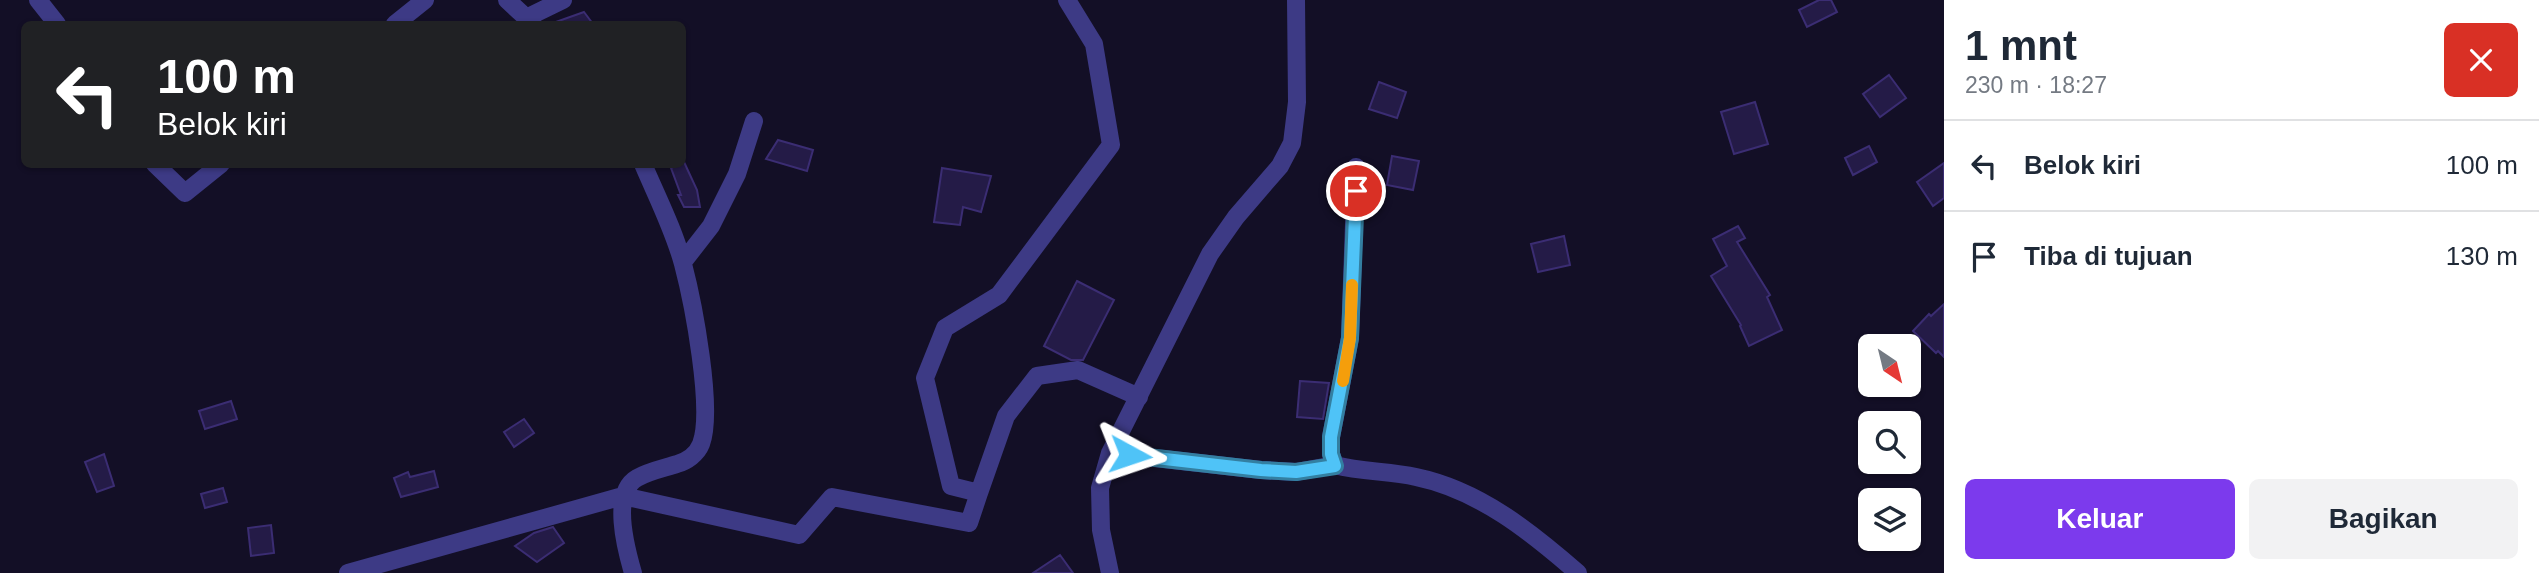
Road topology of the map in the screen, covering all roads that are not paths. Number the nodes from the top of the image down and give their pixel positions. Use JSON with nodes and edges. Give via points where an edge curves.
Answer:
{"nodes":[{"id":1,"x":38,"y":0,"type":"edge"},
{"id":2,"x":425,"y":0,"type":"edge"},
{"id":3,"x":507,"y":0,"type":"edge"},
{"id":4,"x":563,"y":0,"type":"edge"},
{"id":5,"x":1067,"y":0,"type":"edge"},
{"id":6,"x":1296,"y":0,"type":"edge"},
{"id":7,"x":55,"y":21,"type":"edge"},
{"id":8,"x":399,"y":21,"type":"edge"},
{"id":9,"x":530,"y":21,"type":"edge"},
{"id":10,"x":754,"y":121,"type":"dead end"},
{"id":11,"x":1356,"y":167,"type":"dead end"},
{"id":12,"x":159,"y":168,"type":"edge"},
{"id":13,"x":216,"y":168,"type":"edge"},
{"id":14,"x":645,"y":168,"type":"edge"},
{"id":15,"x":683,"y":262,"type":"junction"},
{"id":16,"x":1139,"y":397,"type":"junction"},
{"id":17,"x":1110,"y":453,"type":"junction"},
{"id":18,"x":1335,"y":466,"type":"junction"},
{"id":19,"x":979,"y":493,"type":"junction"},
{"id":20,"x":622,"y":496,"type":"junction"},
{"id":21,"x":348,"y":573,"type":"edge"},
{"id":22,"x":633,"y":573,"type":"edge"},
{"id":23,"x":1110,"y":573,"type":"edge"},
{"id":24,"x":1578,"y":573,"type":"edge"}],
"edges":[{"from":1,"to":7,"type":"street"},
{"from":2,"to":8,"type":"street"},
{"from":3,"to":9,"type":"street"},
{"from":4,"to":9,"type":"street"},
{"from":5,"to":19,"type":"street","via":[[1094,44],[1111,145],[999,295],[945,328],[925,378],[951,486]]},
{"from":6,"to":16,"type":"street","via":[[1297,102],[1292,143],[1210,254]]},
{"from":10,"to":15,"type":"street","via":[[737,174],[712,226]]},
{"from":11,"to":18,"type":"street","via":[[1350,338],[1331,437]]},
{"from":12,"to":13,"type":"street","via":[[185,193]]},
{"from":14,"to":15,"type":"street"},
{"from":15,"to":20,"type":"street","via":[[703,377],[706,426],[693,455],[636,478]]},
{"from":16,"to":17,"type":"street"},
{"from":16,"to":19,"type":"street","via":[[1078,370],[1037,376],[1006,416]]},
{"from":17,"to":18,"type":"street","via":[[1261,470],[1296,472]]},
{"from":17,"to":23,"type":"street","via":[[1100,488],[1101,530]]},
{"from":18,"to":24,"type":"street","via":[[1417,477],[1465,493],[1509,518]]},
{"from":19,"to":20,"type":"street","via":[[969,523],[832,497],[799,535]]},
{"from":20,"to":21,"type":"street"},
{"from":20,"to":22,"type":"street"}]}
